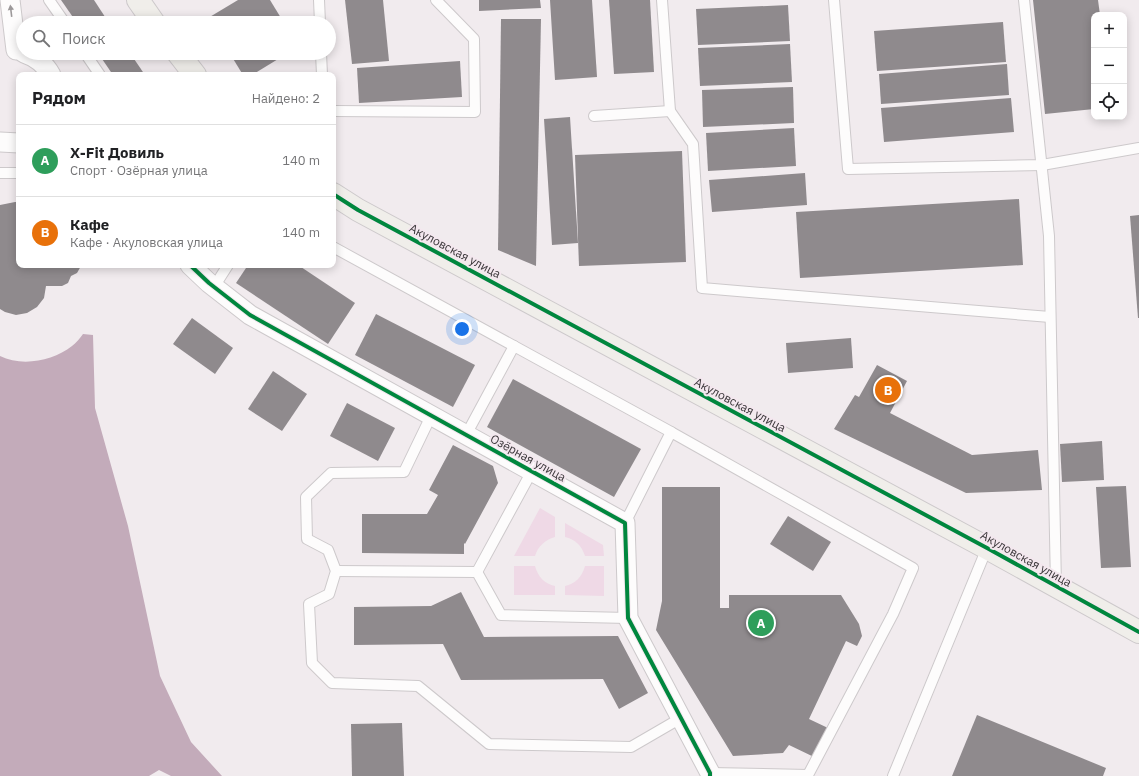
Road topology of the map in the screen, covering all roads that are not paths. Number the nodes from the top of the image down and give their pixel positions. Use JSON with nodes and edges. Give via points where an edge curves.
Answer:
{"nodes":[{"id":1,"x":10,"y":0,"type":"edge"},
{"id":2,"x":49,"y":0,"type":"edge"},
{"id":3,"x":138,"y":0,"type":"edge"},
{"id":4,"x":319,"y":0,"type":"edge"},
{"id":5,"x":436,"y":0,"type":"edge"},
{"id":6,"x":662,"y":0,"type":"edge"},
{"id":7,"x":834,"y":0,"type":"edge"},
{"id":8,"x":1024,"y":0,"type":"edge"},
{"id":9,"x":60,"y":16,"type":"edge"},
{"id":10,"x":149,"y":16,"type":"edge"},
{"id":11,"x":320,"y":16,"type":"edge"},
{"id":12,"x":16,"y":52,"type":"edge"},
{"id":13,"x":38,"y":60,"type":"edge"},
{"id":14,"x":90,"y":60,"type":"edge"},
{"id":15,"x":183,"y":60,"type":"edge"},
{"id":16,"x":322,"y":60,"type":"edge"},
{"id":17,"x":50,"y":72,"type":"edge"},
{"id":18,"x":98,"y":72,"type":"edge"},
{"id":19,"x":193,"y":72,"type":"edge"},
{"id":20,"x":322,"y":72,"type":"edge"},
{"id":21,"x":336,"y":111,"type":"edge"},
{"id":22,"x":670,"y":111,"type":"junction"},
{"id":23,"x":594,"y":116,"type":"dead end"},
{"id":24,"x":0,"y":142,"type":"edge"},
{"id":25,"x":16,"y":143,"type":"edge"},
{"id":26,"x":1139,"y":148,"type":"edge"},
{"id":27,"x":1042,"y":165,"type":"junction"},
{"id":28,"x":0,"y":172,"type":"edge"},
{"id":29,"x":16,"y":173,"type":"edge"},
{"id":30,"x":336,"y":196,"type":"edge"},
{"id":31,"x":336,"y":249,"type":"edge"},
{"id":32,"x":193,"y":268,"type":"edge"},
{"id":33,"x":226,"y":268,"type":"edge"},
{"id":34,"x":214,"y":287,"type":"junction"},
{"id":35,"x":1050,"y":317,"type":"junction"},
{"id":36,"x":514,"y":346,"type":"junction"},
{"id":37,"x":431,"y":416,"type":"junction"},
{"id":38,"x":671,"y":432,"type":"junction"},
{"id":39,"x":466,"y":435,"type":"junction"},
{"id":40,"x":532,"y":471,"type":"junction"},
{"id":41,"x":625,"y":522,"type":"junction"},
{"id":42,"x":987,"y":548,"type":"junction"},
{"id":43,"x":336,"y":571,"type":"junction"},
{"id":44,"x":477,"y":572,"type":"junction"},
{"id":45,"x":1056,"y":586,"type":"junction"},
{"id":46,"x":628,"y":618,"type":"junction"},
{"id":47,"x":1139,"y":632,"type":"edge"},
{"id":48,"x":681,"y":718,"type":"junction"},
{"id":49,"x":710,"y":775,"type":"edge"},
{"id":50,"x":893,"y":776,"type":"edge"}],
"edges":[{"from":12,"to":1,"type":"street","one_way":true},
{"from":2,"to":9,"type":"lane"},
{"from":3,"to":10,"type":"street"},
{"from":4,"to":11,"type":"lane"},
{"from":5,"to":21,"type":"lane","via":[[474,39],[476,112]]},
{"from":6,"to":22,"type":"lane"},
{"from":7,"to":27,"type":"lane","via":[[848,169]]},
{"from":8,"to":27,"type":"lane"},
{"from":13,"to":17,"type":"street"},
{"from":14,"to":18,"type":"lane"},
{"from":15,"to":19,"type":"street"},
{"from":16,"to":20,"type":"lane"},
{"from":22,"to":23,"type":"lane"},
{"from":22,"to":35,"type":"lane","via":[[693,144],[702,288]]},
{"from":24,"to":25,"type":"street"},
{"from":26,"to":27,"type":"lane"},
{"from":27,"to":35,"type":"lane","via":[[1049,236]]},
{"from":28,"to":29,"type":"lane"},
{"from":30,"to":42,"type":"street","name":"Акуловская улица"},
{"from":31,"to":36,"type":"lane"},
{"from":32,"to":34,"type":"street","name":"Озёрная улица"},
{"from":33,"to":34,"type":"lane"},
{"from":34,"to":37,"type":"street","name":"Озёрная улица","via":[[250,315]]},
{"from":35,"to":45,"type":"lane"},
{"from":36,"to":38,"type":"lane"},
{"from":36,"to":39,"type":"lane"},
{"from":37,"to":39,"type":"street","name":"Озёрная улица"},
{"from":37,"to":43,"type":"lane","via":[[404,472],[331,473],[306,497],[307,539],[328,550]]},
{"from":38,"to":41,"type":"lane"},
{"from":38,"to":49,"type":"lane","via":[[913,568],[893,614],[808,776]]},
{"from":39,"to":40,"type":"street","name":"Озёрная улица"},
{"from":40,"to":41,"type":"street","name":"Озёрная улица"},
{"from":40,"to":44,"type":"lane"},
{"from":41,"to":46,"type":"street"},
{"from":42,"to":45,"type":"street","name":"Акуловская улица"},
{"from":42,"to":50,"type":"lane"},
{"from":43,"to":44,"type":"lane"},
{"from":43,"to":48,"type":"lane","via":[[329,594],[309,604],[312,663],[332,683],[418,686],[489,744],[631,748]]},
{"from":44,"to":46,"type":"lane","via":[[501,615]]},
{"from":45,"to":47,"type":"street","name":"Акуловская улица"},
{"from":46,"to":48,"type":"street"},
{"from":48,"to":49,"type":"street"}]}
